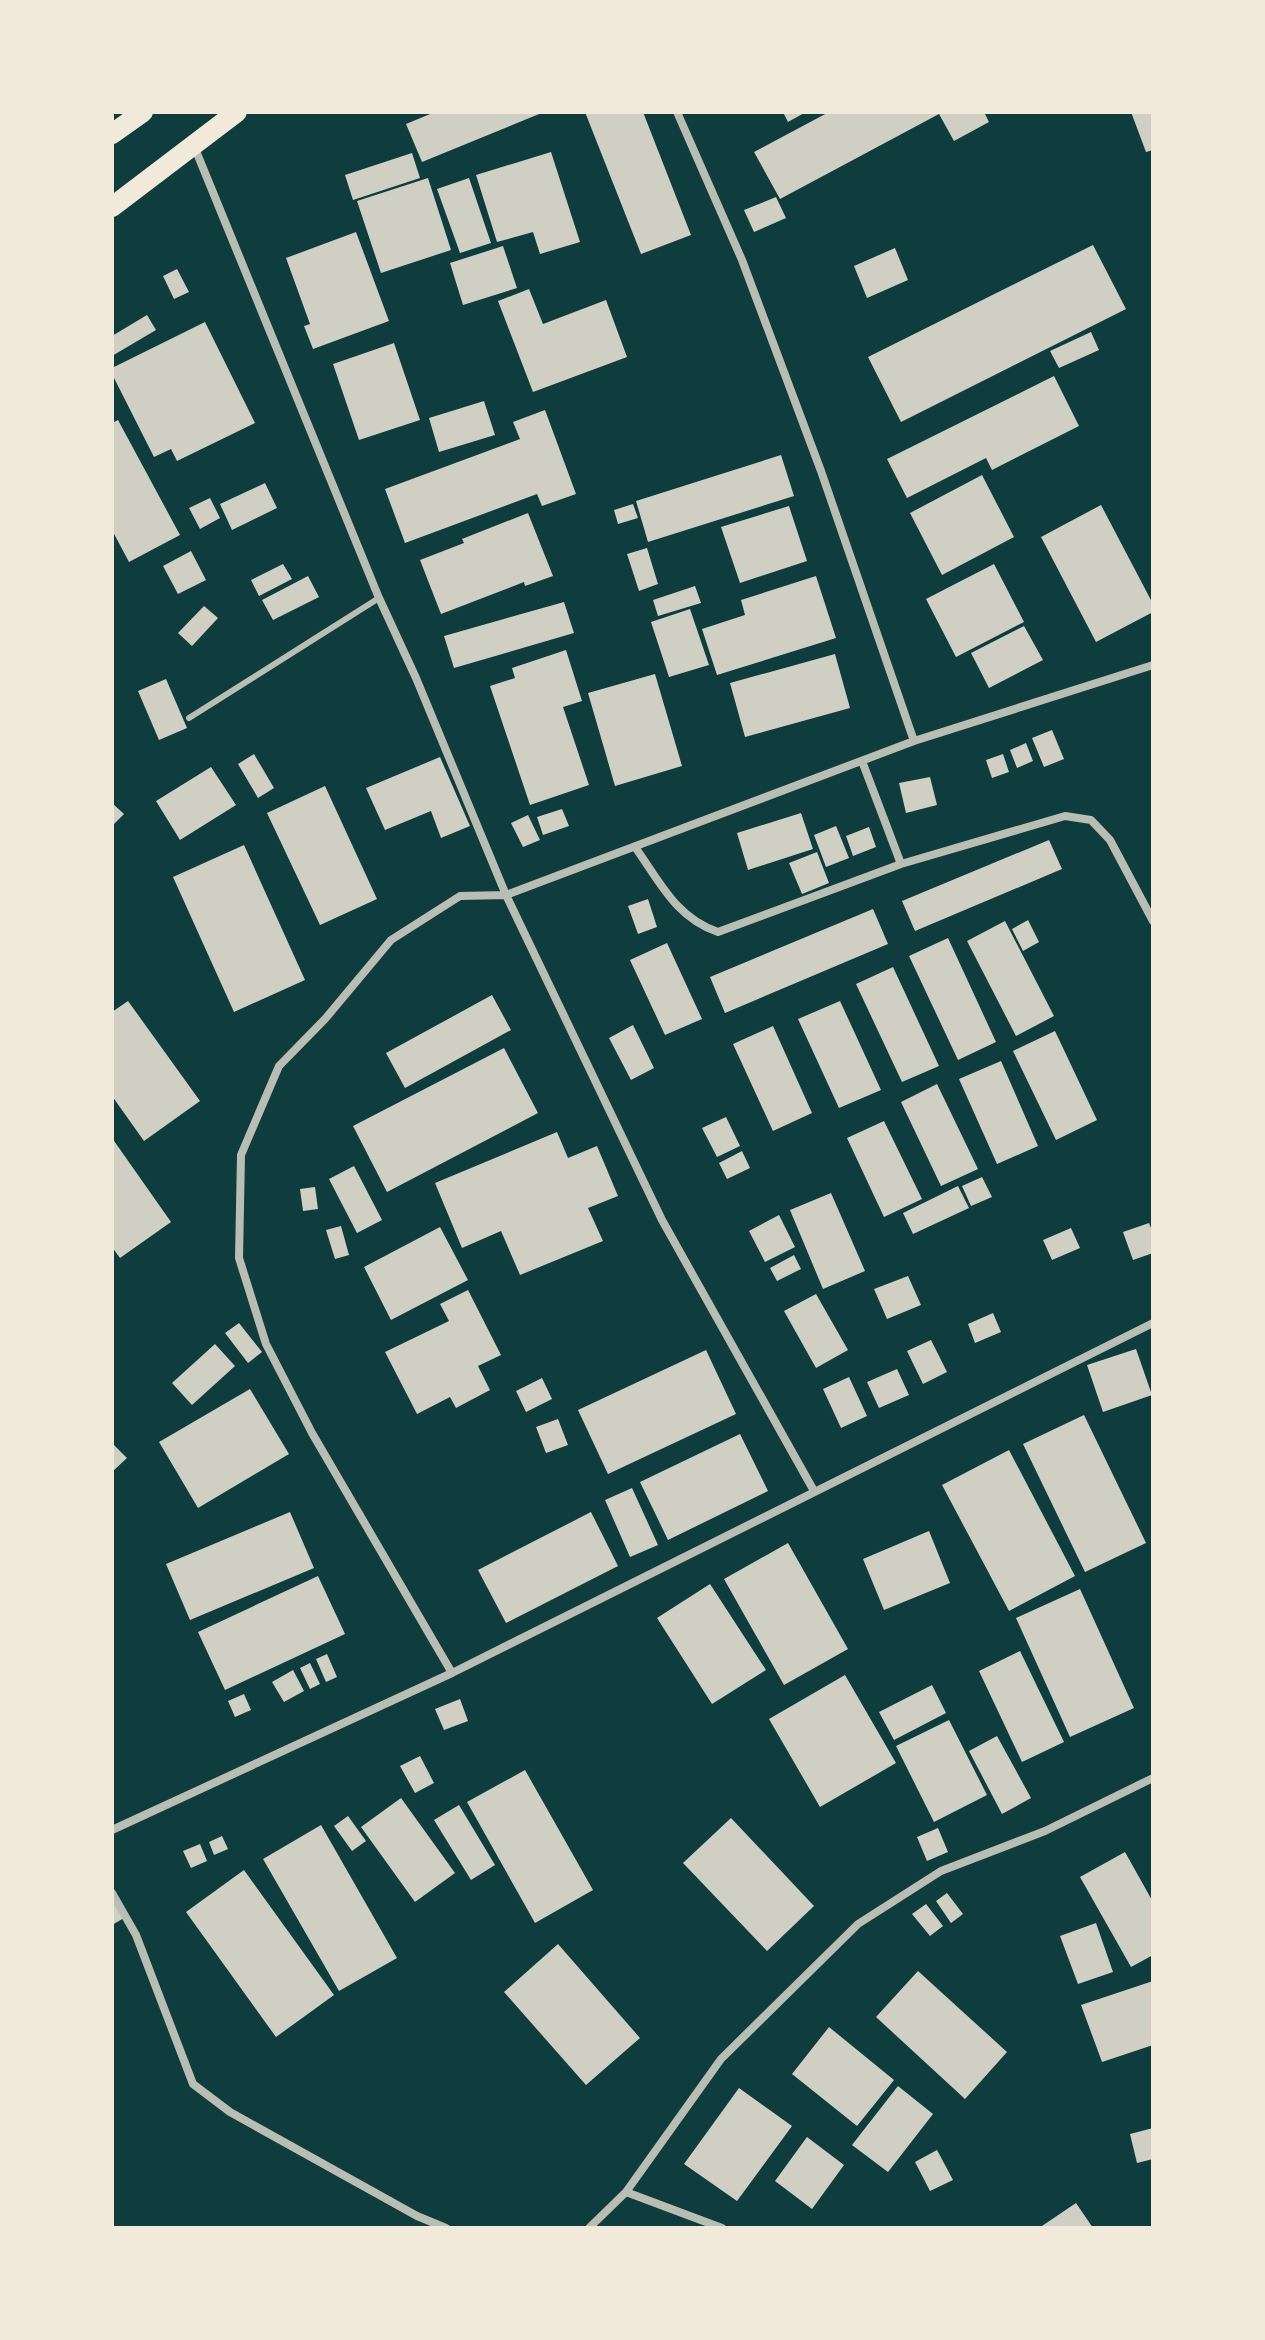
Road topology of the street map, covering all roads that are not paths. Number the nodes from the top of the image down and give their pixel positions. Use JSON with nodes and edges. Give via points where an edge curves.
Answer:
{"nodes":[{"id":1,"x":143,"y":112,"type":"edge"},
{"id":2,"x":237,"y":112,"type":"edge"},
{"id":3,"x":677,"y":112,"type":"edge"},
{"id":4,"x":112,"y":134,"type":"edge"},
{"id":5,"x":194,"y":146,"type":"junction"},
{"id":6,"x":112,"y":207,"type":"edge"},
{"id":7,"x":379,"y":598,"type":"junction"},
{"id":8,"x":1153,"y":665,"type":"edge"},
{"id":9,"x":189,"y":718,"type":"dead end"},
{"id":10,"x":914,"y":741,"type":"junction"},
{"id":11,"x":862,"y":761,"type":"junction"},
{"id":12,"x":635,"y":847,"type":"junction"},
{"id":13,"x":901,"y":864,"type":"junction"},
{"id":14,"x":506,"y":895,"type":"junction"},
{"id":15,"x":1153,"y":921,"type":"edge"},
{"id":16,"x":1153,"y":1323,"type":"edge"},
{"id":17,"x":814,"y":1491,"type":"junction"},
{"id":18,"x":452,"y":1673,"type":"junction"},
{"id":19,"x":1152,"y":1782,"type":"edge"},
{"id":20,"x":112,"y":1830,"type":"edge"},
{"id":21,"x":112,"y":1893,"type":"edge"},
{"id":22,"x":626,"y":2192,"type":"junction"},
{"id":23,"x":446,"y":2228,"type":"edge"},
{"id":24,"x":589,"y":2228,"type":"edge"},
{"id":25,"x":722,"y":2228,"type":"edge"}],
"edges":[{"from":1,"to":4,"type":"main road"},
{"from":2,"to":5,"type":"main road"},
{"from":3,"to":10,"type":"street","via":[[747,274]]},
{"from":5,"to":6,"type":"main road"},
{"from":5,"to":7,"type":"street"},
{"from":7,"to":9,"type":"lane"},
{"from":7,"to":14,"type":"street"},
{"from":8,"to":10,"type":"street"},
{"from":10,"to":11,"type":"street"},
{"from":11,"to":12,"type":"street"},
{"from":11,"to":13,"type":"street"},
{"from":12,"to":13,"type":"street","via":[[681,912],[718,932]]},
{"from":12,"to":14,"type":"street"},
{"from":13,"to":15,"type":"street","via":[[1065,816],[1091,820],[1110,840]]},
{"from":14,"to":17,"type":"street","via":[[662,1220]]},
{"from":14,"to":18,"type":"street","via":[[460,896],[391,940],[279,1066],[241,1155],[239,1258],[266,1344]]},
{"from":16,"to":17,"type":"street"},
{"from":17,"to":18,"type":"street"},
{"from":18,"to":20,"type":"street"},
{"from":19,"to":22,"type":"street","via":[[941,1871],[858,1924],[721,2059]]},
{"from":21,"to":23,"type":"street","via":[[136,1935],[193,2084],[230,2112]]},
{"from":22,"to":24,"type":"street"},
{"from":22,"to":25,"type":"street"}]}
